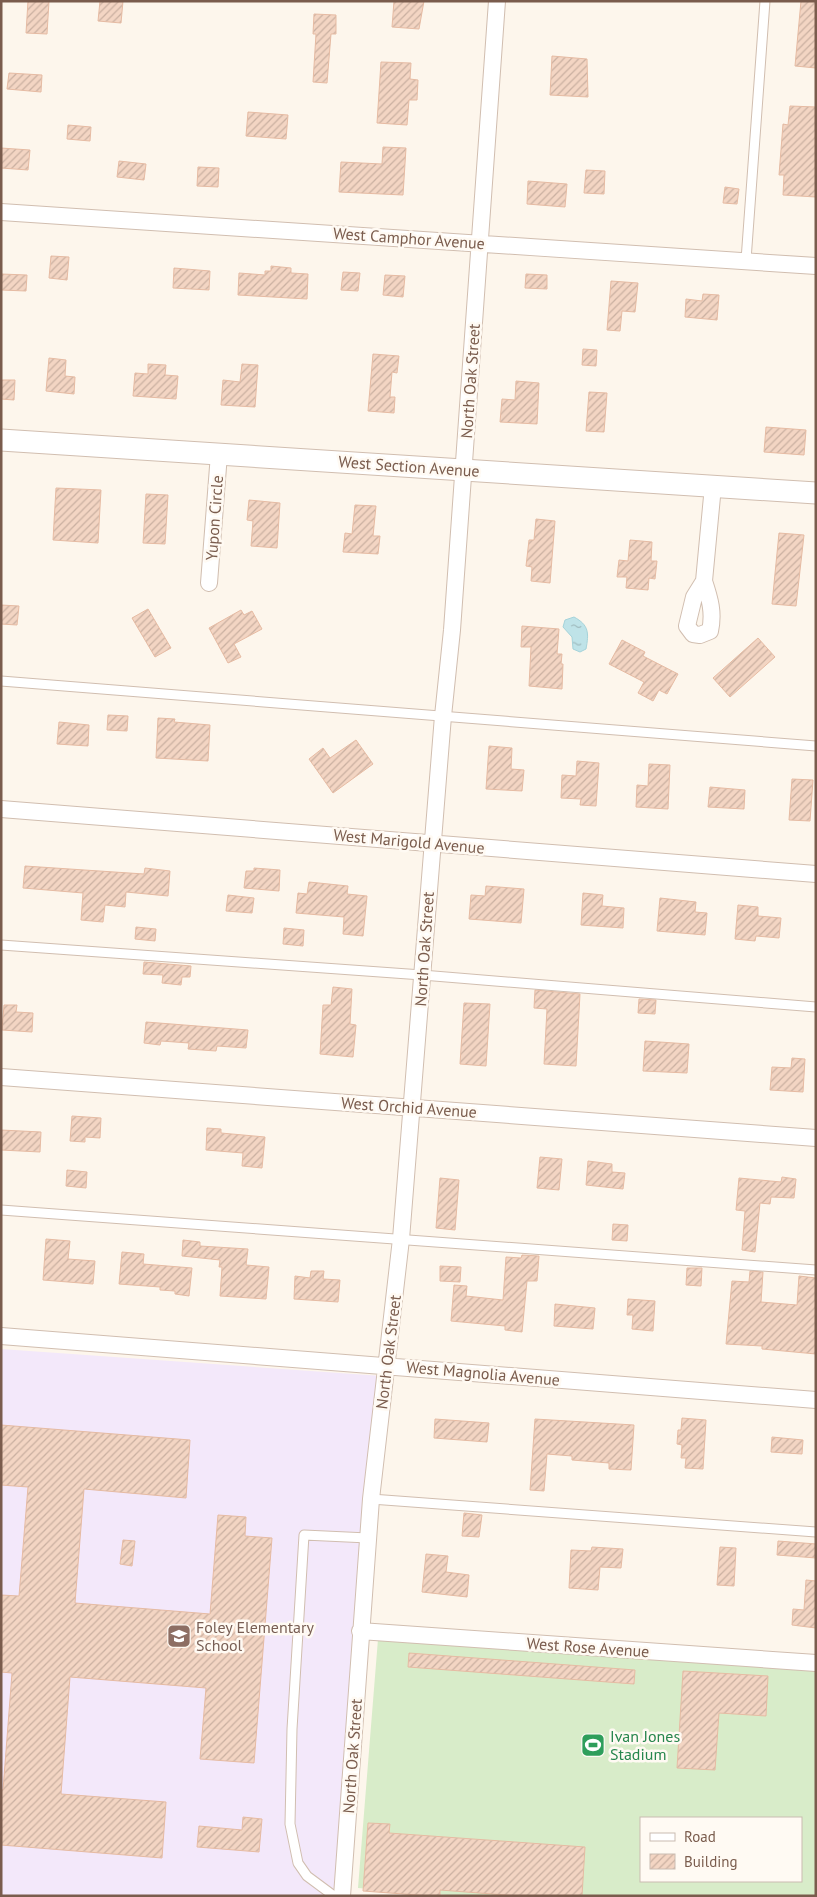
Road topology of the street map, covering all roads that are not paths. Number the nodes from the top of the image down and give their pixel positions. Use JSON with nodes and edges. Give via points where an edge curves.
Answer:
{"nodes":[{"id":1,"x":497,"y":1,"type":"edge"},
{"id":2,"x":765,"y":1,"type":"edge"},
{"id":3,"x":1,"y":212,"type":"edge"},
{"id":4,"x":480,"y":243,"type":"junction"},
{"id":5,"x":746,"y":260,"type":"junction"},
{"id":6,"x":816,"y":266,"type":"edge"},
{"id":7,"x":1,"y":440,"type":"edge"},
{"id":8,"x":219,"y":454,"type":"junction"},
{"id":9,"x":463,"y":470,"type":"junction"},
{"id":10,"x":713,"y":486,"type":"junction"},
{"id":11,"x":816,"y":493,"type":"edge"},
{"id":12,"x":704,"y":581,"type":"dead end"},
{"id":13,"x":209,"y":583,"type":"dead end"},
{"id":14,"x":1,"y":680,"type":"edge"},
{"id":15,"x":443,"y":716,"type":"junction"},
{"id":16,"x":816,"y":746,"type":"edge"},
{"id":17,"x":1,"y":809,"type":"edge"},
{"id":18,"x":433,"y":843,"type":"junction"},
{"id":19,"x":816,"y":874,"type":"edge"},
{"id":20,"x":1,"y":945,"type":"edge"},
{"id":21,"x":422,"y":975,"type":"junction"},
{"id":22,"x":816,"y":1007,"type":"edge"},
{"id":23,"x":1,"y":1077,"type":"edge"},
{"id":24,"x":412,"y":1107,"type":"junction"},
{"id":25,"x":816,"y":1138,"type":"edge"},
{"id":26,"x":1,"y":1210,"type":"edge"},
{"id":27,"x":402,"y":1239,"type":"junction"},
{"id":28,"x":816,"y":1270,"type":"edge"},
{"id":29,"x":1,"y":1336,"type":"edge"},
{"id":30,"x":386,"y":1366,"type":"junction"},
{"id":31,"x":816,"y":1400,"type":"edge"},
{"id":32,"x":371,"y":1499,"type":"junction"},
{"id":33,"x":816,"y":1532,"type":"edge"},
{"id":34,"x":368,"y":1538,"type":"junction"},
{"id":35,"x":360,"y":1631,"type":"junction"},
{"id":36,"x":816,"y":1663,"type":"edge"},
{"id":37,"x":334,"y":1896,"type":"edge"},
{"id":38,"x":342,"y":1896,"type":"edge"}],
"edges":[{"from":1,"to":4,"type":"street","name":"North Oak Street"},
{"from":2,"to":5,"type":"lane"},
{"from":3,"to":4,"type":"street","name":"West Camphor Avenue"},
{"from":4,"to":5,"type":"street","name":"West Camphor Avenue"},
{"from":4,"to":9,"type":"street","name":"North Oak Street"},
{"from":5,"to":6,"type":"street","name":"West Camphor Avenue"},
{"from":7,"to":8,"type":"street","name":"West Section Avenue"},
{"from":8,"to":9,"type":"street","name":"West Section Avenue"},
{"from":8,"to":13,"type":"street","name":"Yupon Circle"},
{"from":9,"to":10,"type":"street","name":"West Section Avenue"},
{"from":9,"to":15,"type":"street","name":"North Oak Street"},
{"from":10,"to":11,"type":"street","name":"West Section Avenue"},
{"from":10,"to":12,"type":"street"},
{"from":14,"to":15,"type":"lane"},
{"from":15,"to":16,"type":"lane"},
{"from":15,"to":18,"type":"street","name":"North Oak Street"},
{"from":17,"to":18,"type":"street","name":"West Marigold Avenue"},
{"from":18,"to":19,"type":"street","name":"West Marigold Avenue"},
{"from":18,"to":21,"type":"street","name":"North Oak Street"},
{"from":20,"to":21,"type":"lane"},
{"from":21,"to":22,"type":"lane"},
{"from":21,"to":24,"type":"street","name":"North Oak Street"},
{"from":23,"to":24,"type":"street","name":"West Orchid Avenue"},
{"from":24,"to":25,"type":"street","name":"West Orchid Avenue"},
{"from":24,"to":27,"type":"street","name":"North Oak Street"},
{"from":26,"to":27,"type":"lane"},
{"from":27,"to":28,"type":"lane"},
{"from":27,"to":30,"type":"street","name":"North Oak Street"},
{"from":29,"to":30,"type":"street","name":"West Magnolia Avenue"},
{"from":30,"to":31,"type":"street","name":"West Magnolia Avenue"},
{"from":30,"to":32,"type":"street","name":"North Oak Street"},
{"from":32,"to":33,"type":"lane"},
{"from":32,"to":34,"type":"street","name":"North Oak Street"},
{"from":34,"to":35,"type":"street","name":"North Oak Street"},
{"from":34,"to":37,"type":"lane","via":[[304,1535],[292,1729],[290,1824],[298,1863],[307,1876]]},
{"from":35,"to":36,"type":"street","name":"West Rose Avenue"},
{"from":35,"to":38,"type":"street","name":"North Oak Street"}]}
